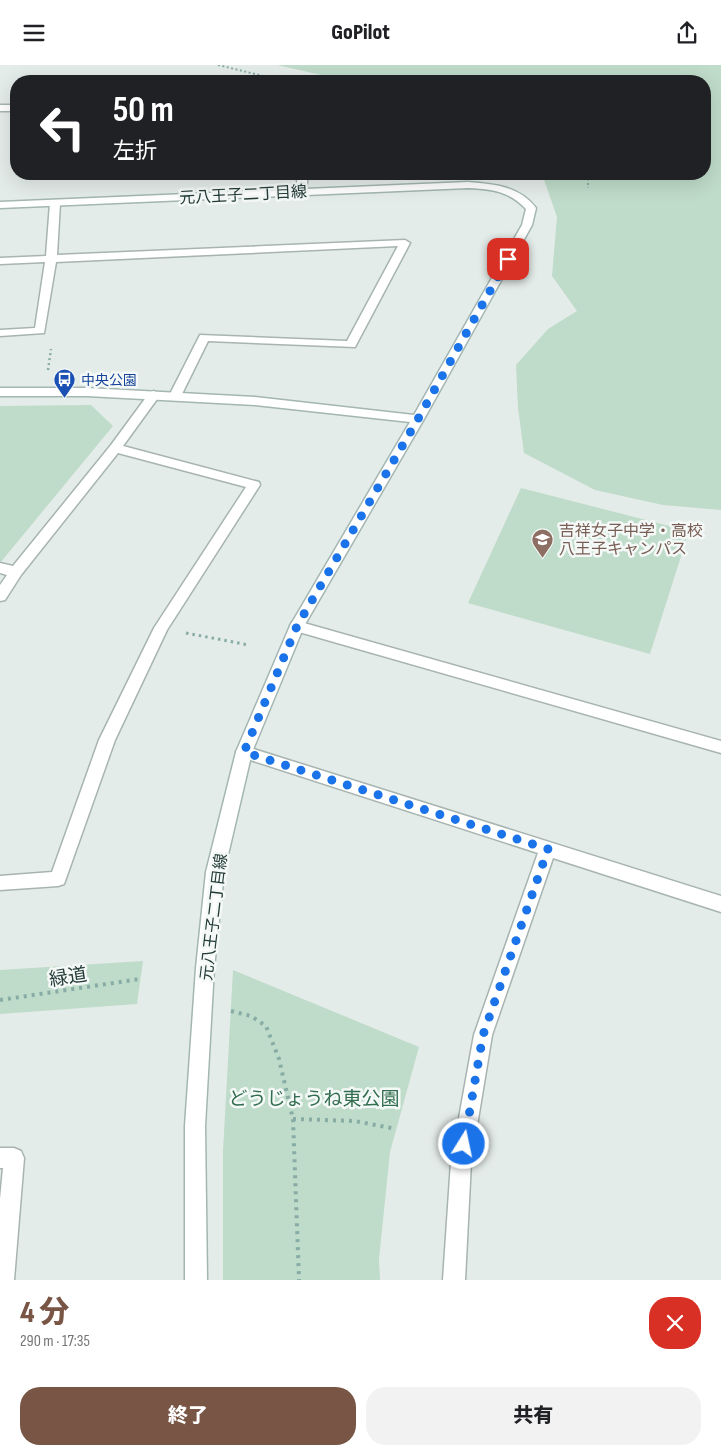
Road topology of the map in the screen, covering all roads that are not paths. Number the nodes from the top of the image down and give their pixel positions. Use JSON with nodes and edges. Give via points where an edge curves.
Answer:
{"nodes":[{"id":1,"x":302,"y":180,"type":"edge"},
{"id":2,"x":301,"y":191,"type":"junction"},
{"id":3,"x":55,"y":203,"type":"junction"},
{"id":4,"x":0,"y":205,"type":"edge"},
{"id":5,"x":51,"y":259,"type":"junction"},
{"id":6,"x":0,"y":261,"type":"edge"},
{"id":7,"x":0,"y":333,"type":"edge"},
{"id":8,"x":0,"y":392,"type":"edge"},
{"id":9,"x":154,"y":395,"type":"junction"},
{"id":10,"x":175,"y":396,"type":"junction"},
{"id":11,"x":418,"y":419,"type":"junction"},
{"id":12,"x":116,"y":448,"type":"junction"},
{"id":13,"x":0,"y":568,"type":"edge"},
{"id":14,"x":16,"y":572,"type":"junction"},
{"id":15,"x":0,"y":596,"type":"edge"},
{"id":16,"x":297,"y":626,"type":"junction"},
{"id":17,"x":721,"y":747,"type":"edge"},
{"id":18,"x":244,"y":752,"type":"junction"},
{"id":19,"x":548,"y":849,"type":"junction"},
{"id":20,"x":0,"y":883,"type":"edge"},
{"id":21,"x":721,"y":904,"type":"edge"},
{"id":22,"x":0,"y":1159,"type":"edge"},
{"id":23,"x":3,"y":1280,"type":"edge"},
{"id":24,"x":196,"y":1280,"type":"edge"},
{"id":25,"x":454,"y":1280,"type":"edge"}],
"edges":[{"from":1,"to":2,"type":"street"},
{"from":2,"to":3,"type":"street","name":"元八王子二丁目線"},
{"from":2,"to":11,"type":"street","name":"元八王子二丁目線","via":[[468,185],[498,187],[520,195],[531,208],[527,225]]},
{"from":3,"to":4,"type":"street","name":"元八王子二丁目線"},
{"from":3,"to":5,"type":"street"},
{"from":5,"to":6,"type":"street"},
{"from":5,"to":7,"type":"street","via":[[40,331]]},
{"from":5,"to":10,"type":"street","via":[[405,243],[352,345],[204,337]]},
{"from":8,"to":9,"type":"street"},
{"from":9,"to":10,"type":"street"},
{"from":9,"to":12,"type":"street"},
{"from":10,"to":11,"type":"street","via":[[255,401]]},
{"from":11,"to":16,"type":"street","name":"元八王子二丁目線"},
{"from":12,"to":14,"type":"street"},
{"from":12,"to":20,"type":"street","via":[[254,485],[161,627],[107,741],[58,879]]},
{"from":13,"to":14,"type":"street"},
{"from":14,"to":15,"type":"street"},
{"from":16,"to":17,"type":"street"},
{"from":16,"to":18,"type":"street","name":"元八王子二丁目線"},
{"from":18,"to":19,"type":"street"},
{"from":18,"to":24,"type":"street","name":"元八王子二丁目線","via":[[215,872],[205,968],[195,1126]]},
{"from":19,"to":21,"type":"street"},
{"from":19,"to":25,"type":"street","via":[[483,1035],[461,1162]]},
{"from":22,"to":23,"type":"street","via":[[14,1158]]}]}
